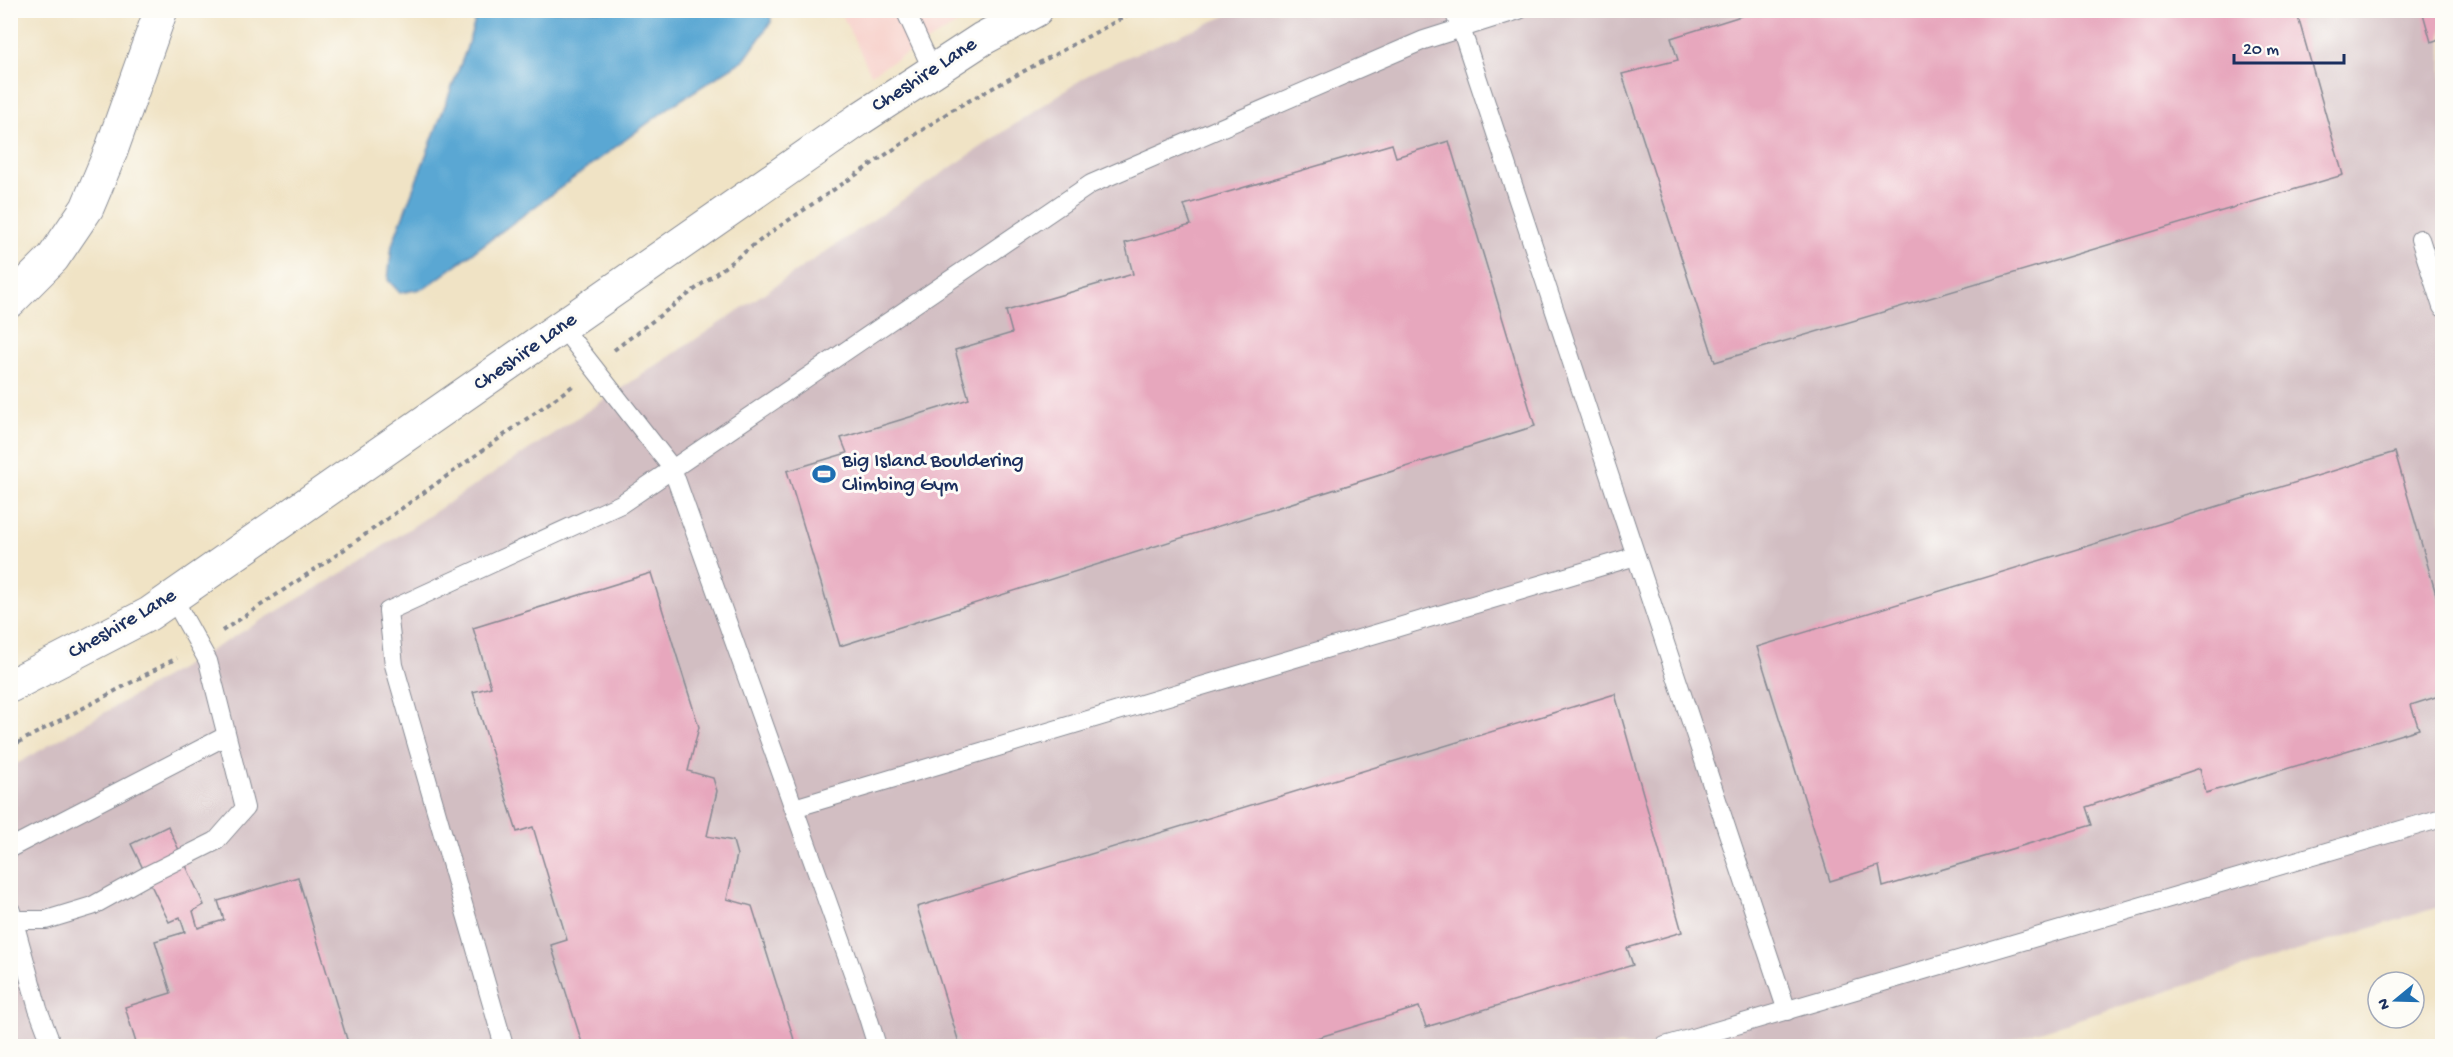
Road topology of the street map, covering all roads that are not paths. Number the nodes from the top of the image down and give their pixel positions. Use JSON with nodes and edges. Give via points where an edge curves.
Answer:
{"nodes":[{"id":1,"x":161,"y":10,"type":"edge"},
{"id":2,"x":905,"y":10,"type":"edge"},
{"id":3,"x":1036,"y":10,"type":"edge"},
{"id":4,"x":1453,"y":10,"type":"edge"},
{"id":5,"x":1519,"y":10,"type":"edge"},
{"id":6,"x":1461,"y":28,"type":"junction"},
{"id":7,"x":933,"y":71,"type":"junction"},
{"id":8,"x":2420,"y":239,"type":"dead end"},
{"id":9,"x":10,"y":301,"type":"edge"},
{"id":10,"x":2442,"y":307,"type":"edge"},
{"id":11,"x":562,"y":327,"type":"junction"},
{"id":12,"x":672,"y":468,"type":"junction"},
{"id":13,"x":1636,"y":556,"type":"junction"},
{"id":14,"x":173,"y":598,"type":"junction"},
{"id":15,"x":10,"y":686,"type":"edge"},
{"id":16,"x":226,"y":736,"type":"junction"},
{"id":17,"x":794,"y":808,"type":"junction"},
{"id":18,"x":2442,"y":818,"type":"edge"},
{"id":19,"x":10,"y":848,"type":"edge"},
{"id":20,"x":13,"y":915,"type":"edge"},
{"id":21,"x":1787,"y":1011,"type":"junction"},
{"id":22,"x":52,"y":1047,"type":"edge"},
{"id":23,"x":504,"y":1047,"type":"edge"},
{"id":24,"x":877,"y":1047,"type":"edge"},
{"id":25,"x":1665,"y":1047,"type":"edge"}],
"edges":[{"from":1,"to":9,"type":"street","via":[[87,208],[53,258]]},
{"from":2,"to":7,"type":"lane"},
{"from":3,"to":7,"type":"street","name":"Cheshire Lane"},
{"from":4,"to":6,"type":"lane"},
{"from":5,"to":6,"type":"lane"},
{"from":6,"to":12,"type":"lane","via":[[1424,40],[1091,184]]},
{"from":6,"to":13,"type":"lane"},
{"from":7,"to":11,"type":"street","name":"Cheshire Lane"},
{"from":8,"to":10,"type":"lane"},
{"from":11,"to":12,"type":"lane"},
{"from":11,"to":14,"type":"street","name":"Cheshire Lane"},
{"from":12,"to":17,"type":"lane"},
{"from":12,"to":23,"type":"lane","via":[[621,504],[388,611],[394,665]]},
{"from":13,"to":17,"type":"lane"},
{"from":13,"to":21,"type":"lane"},
{"from":14,"to":15,"type":"street","name":"Cheshire Lane"},
{"from":14,"to":16,"type":"lane","via":[[207,661]]},
{"from":16,"to":19,"type":"lane"},
{"from":16,"to":20,"type":"lane","via":[[245,808],[216,842],[92,906],[46,920]]},
{"from":17,"to":24,"type":"lane"},
{"from":18,"to":21,"type":"lane"},
{"from":20,"to":22,"type":"lane"},
{"from":21,"to":25,"type":"lane"}]}
